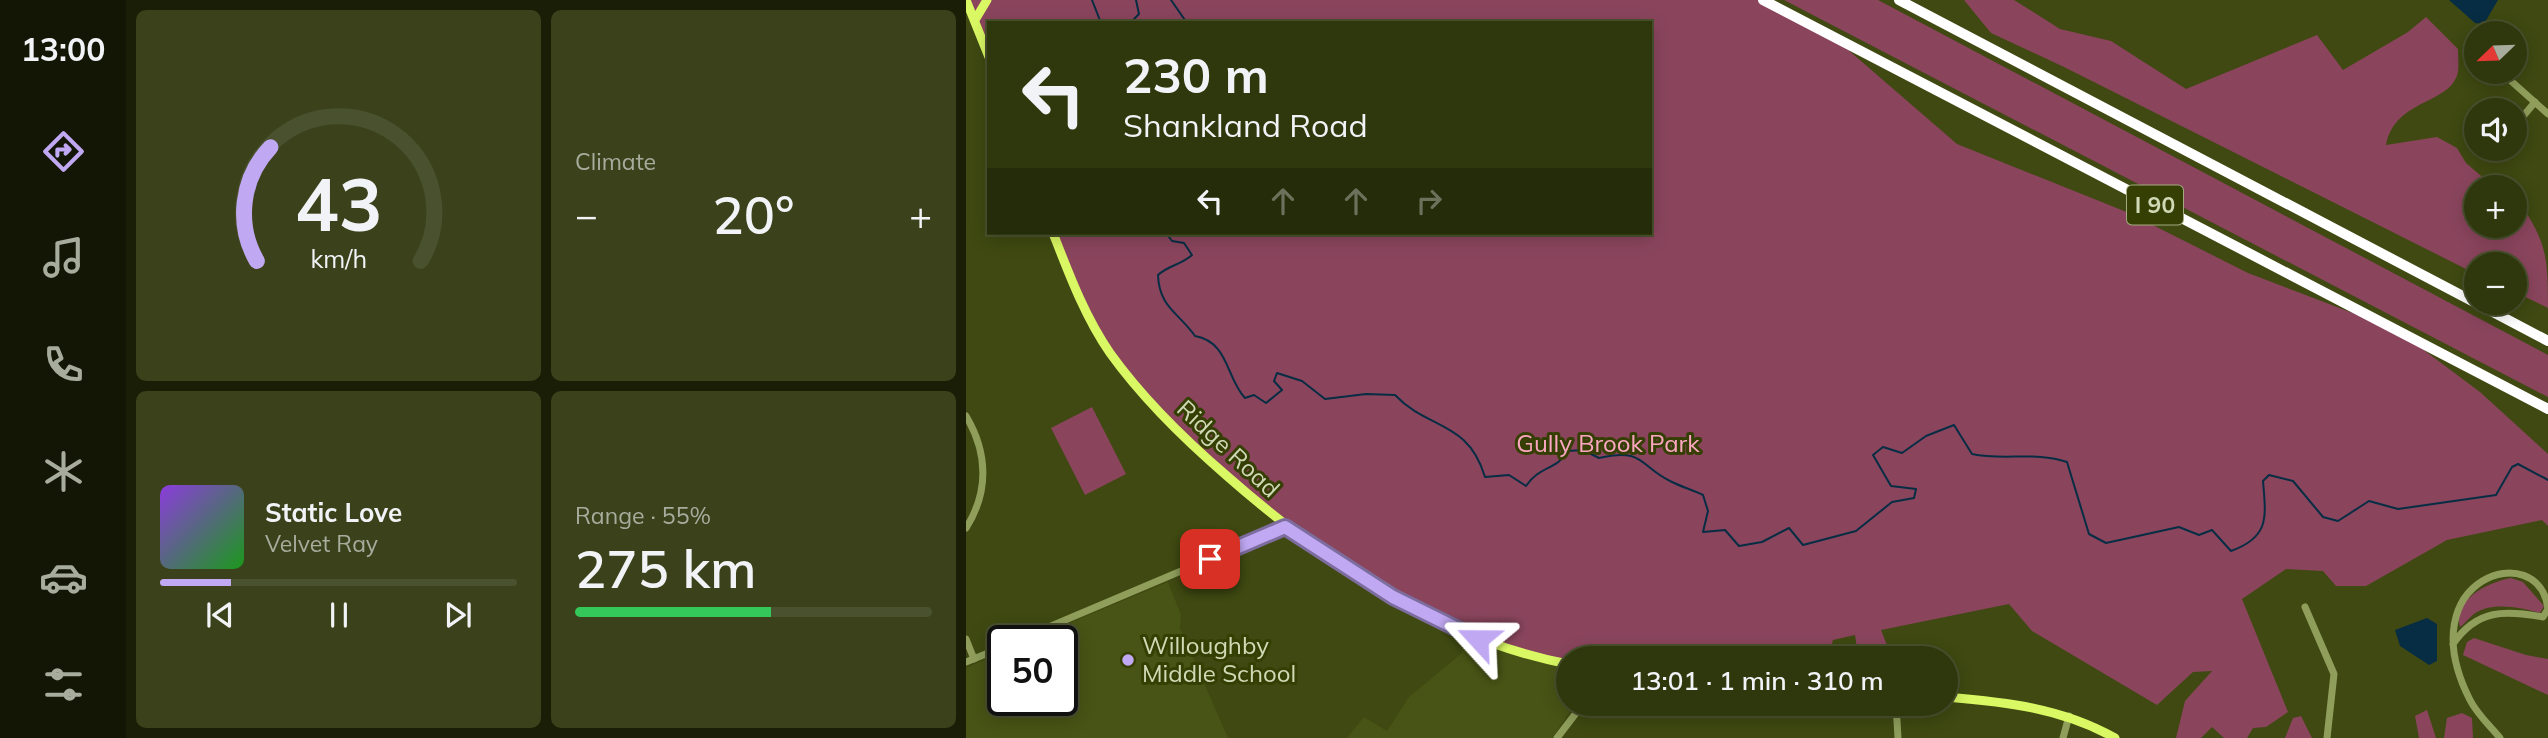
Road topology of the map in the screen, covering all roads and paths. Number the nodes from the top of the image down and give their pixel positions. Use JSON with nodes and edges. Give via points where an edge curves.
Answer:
{"nodes":[{"id":1,"x":966,"y":0,"type":"edge"},
{"id":2,"x":987,"y":0,"type":"edge"},
{"id":3,"x":1763,"y":0,"type":"edge"},
{"id":4,"x":1899,"y":0,"type":"edge"},
{"id":5,"x":975,"y":20,"type":"junction"},
{"id":6,"x":966,"y":29,"type":"edge"},
{"id":7,"x":987,"y":52,"type":"edge"},
{"id":8,"x":2515,"y":84,"type":"edge"},
{"id":9,"x":2535,"y":102,"type":"junction"},
{"id":10,"x":2527,"y":112,"type":"edge"},
{"id":11,"x":2548,"y":114,"type":"edge"},
{"id":12,"x":1054,"y":235,"type":"edge"},
{"id":13,"x":2464,"y":297,"type":"edge"},
{"id":14,"x":2499,"y":315,"type":"edge"},
{"id":15,"x":2548,"y":341,"type":"edge"},
{"id":16,"x":2548,"y":409,"type":"edge"},
{"id":17,"x":966,"y":416,"type":"edge"},
{"id":18,"x":1285,"y":527,"type":"junction"},
{"id":19,"x":966,"y":528,"type":"edge"},
{"id":20,"x":2305,"y":607,"type":"dead end"},
{"id":21,"x":1053,"y":625,"type":"edge"},
{"id":22,"x":966,"y":639,"type":"edge"},
{"id":23,"x":2454,"y":644,"type":"junction"},
{"id":24,"x":987,"y":654,"type":"edge"},
{"id":25,"x":974,"y":659,"type":"junction"},
{"id":26,"x":1556,"y":661,"type":"edge"},
{"id":27,"x":966,"y":662,"type":"edge"},
{"id":28,"x":1958,"y":698,"type":"edge"},
{"id":29,"x":1574,"y":716,"type":"edge"},
{"id":30,"x":1897,"y":716,"type":"edge"},
{"id":31,"x":2070,"y":716,"type":"junction"},
{"id":32,"x":1557,"y":738,"type":"edge"},
{"id":33,"x":1898,"y":738,"type":"edge"},
{"id":34,"x":2063,"y":738,"type":"edge"},
{"id":35,"x":2115,"y":738,"type":"edge"},
{"id":36,"x":2327,"y":738,"type":"edge"},
{"id":37,"x":2500,"y":738,"type":"edge"}],
"edges":[{"from":1,"to":5,"type":"main road"},
{"from":2,"to":5,"type":"main road"},
{"from":3,"to":16,"type":"highway","number":"I 90"},
{"from":4,"to":13,"type":"highway","number":"I 90"},
{"from":5,"to":6,"type":"street"},
{"from":5,"to":7,"type":"main road"},
{"from":8,"to":9,"type":"street"},
{"from":9,"to":10,"type":"street"},
{"from":9,"to":11,"type":"street"},
{"from":12,"to":18,"type":"main road","name":"Ridge Road","via":[[1071,280],[1110,352],[1174,430]]},
{"from":14,"to":15,"type":"highway","number":"I 90"},
{"from":17,"to":19,"type":"street","via":[[981,446],[984,475],[979,507]]},
{"from":18,"to":21,"type":"street"},
{"from":18,"to":26,"type":"main road","name":"Ridge Road","via":[[1430,618],[1478,639]]},
{"from":20,"to":36,"type":"street","via":[[2334,674]]},
{"from":22,"to":25,"type":"street"},
{"from":23,"to":23,"type":"street","via":[[2455,614],[2461,600],[2487,576],[2517,574],[2543,593],[2548,610],[2543,617],[2492,612],[2478,618]]},
{"from":23,"to":37,"type":"street","via":[[2454,660],[2469,699]]},
{"from":24,"to":25,"type":"street"},
{"from":25,"to":27,"type":"street"},
{"from":28,"to":31,"type":"main road","via":[[2006,702]]},
{"from":29,"to":32,"type":"street"},
{"from":30,"to":33,"type":"street"},
{"from":31,"to":34,"type":"street"},
{"from":31,"to":35,"type":"main road"}]}
